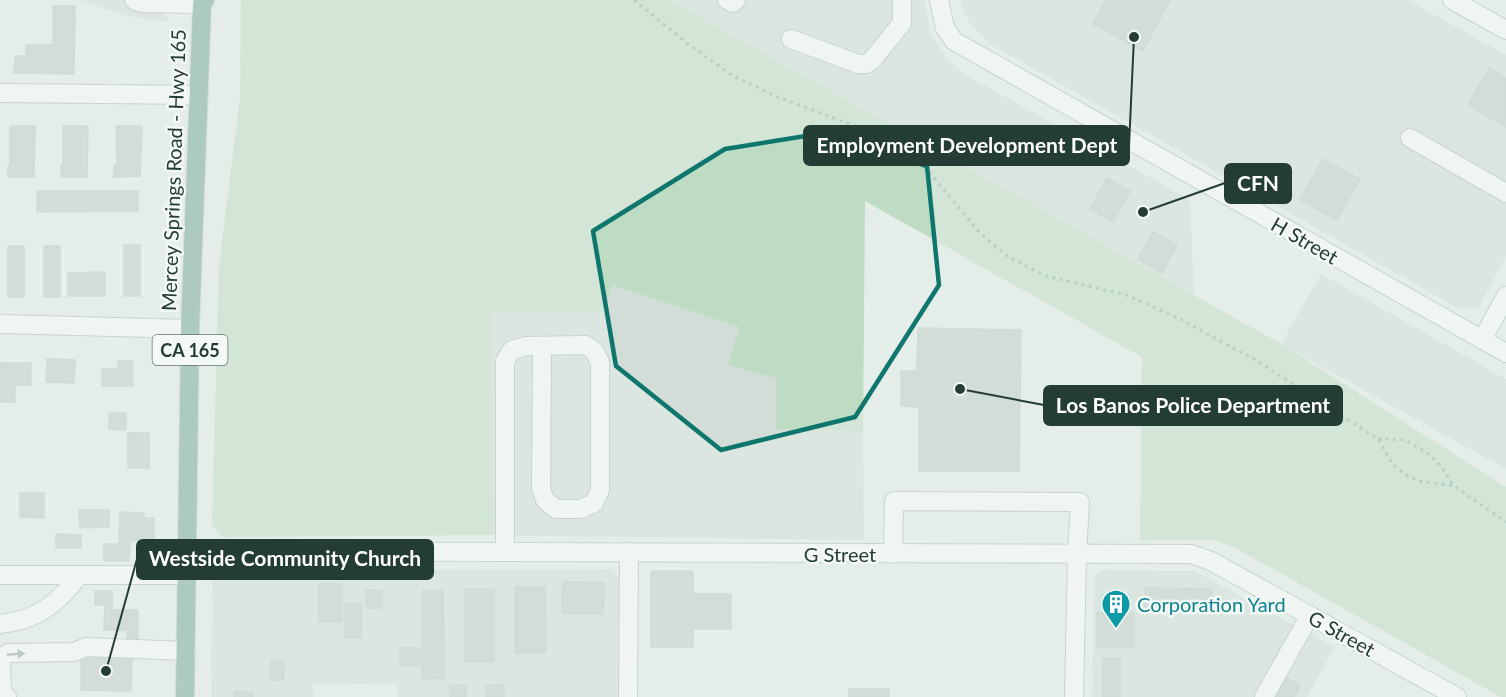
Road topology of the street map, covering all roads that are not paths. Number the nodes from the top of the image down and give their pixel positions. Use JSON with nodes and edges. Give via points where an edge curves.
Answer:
{"nodes":[{"id":1,"x":134,"y":0,"type":"edge"},
{"id":2,"x":727,"y":0,"type":"edge"},
{"id":3,"x":736,"y":0,"type":"edge"},
{"id":4,"x":902,"y":0,"type":"edge"},
{"id":5,"x":939,"y":0,"type":"edge"},
{"id":6,"x":1452,"y":0,"type":"edge"},
{"id":7,"x":202,"y":1,"type":"edge"},
{"id":8,"x":1506,"y":30,"type":"edge"},
{"id":9,"x":791,"y":39,"type":"dead end"},
{"id":10,"x":0,"y":93,"type":"edge"},
{"id":11,"x":199,"y":95,"type":"junction"},
{"id":12,"x":1410,"y":138,"type":"dead end"},
{"id":13,"x":1506,"y":193,"type":"edge"},
{"id":14,"x":1506,"y":296,"type":"edge"},
{"id":15,"x":0,"y":324,"type":"edge"},
{"id":16,"x":190,"y":329,"type":"junction"},
{"id":17,"x":1482,"y":340,"type":"junction"},
{"id":18,"x":542,"y":346,"type":"junction"},
{"id":19,"x":1506,"y":353,"type":"edge"},
{"id":20,"x":187,"y":551,"type":"junction"},
{"id":21,"x":506,"y":552,"type":"junction"},
{"id":22,"x":629,"y":552,"type":"junction"},
{"id":23,"x":893,"y":554,"type":"junction"},
{"id":24,"x":1077,"y":555,"type":"junction"},
{"id":25,"x":0,"y":575,"type":"edge"},
{"id":26,"x":79,"y":575,"type":"junction"},
{"id":27,"x":187,"y":575,"type":"junction"},
{"id":28,"x":1310,"y":615,"type":"junction"},
{"id":29,"x":0,"y":624,"type":"edge"},
{"id":30,"x":186,"y":651,"type":"junction"},
{"id":31,"x":7,"y":697,"type":"edge"},
{"id":32,"x":185,"y":697,"type":"edge"},
{"id":33,"x":628,"y":697,"type":"edge"},
{"id":34,"x":1074,"y":697,"type":"edge"},
{"id":35,"x":1264,"y":697,"type":"edge"},
{"id":36,"x":1457,"y":697,"type":"edge"}],
"edges":[{"from":1,"to":7,"type":"street"},
{"from":2,"to":3,"type":"street"},
{"from":4,"to":9,"type":"street","via":[[902,23],[873,60],[866,63],[858,64]]},
{"from":5,"to":17,"type":"street","name":"H Street","via":[[945,28],[954,41]]},
{"from":6,"to":8,"type":"street"},
{"from":7,"to":11,"type":"main road","name":"Mercey Springs Road - Hwy 165","number":"CA 165"},
{"from":10,"to":11,"type":"street"},
{"from":11,"to":16,"type":"main road","name":"Mercey Springs Road - Hwy 165","number":"CA 165"},
{"from":12,"to":13,"type":"street"},
{"from":14,"to":17,"type":"street"},
{"from":15,"to":16,"type":"street"},
{"from":16,"to":20,"type":"main road","name":"Mercey Springs Road - Hwy 165","number":"CA 165"},
{"from":17,"to":19,"type":"street","name":"H Street"},
{"from":18,"to":18,"type":"street","via":[[586,345],[600,362],[600,490],[594,503],[581,508],[555,508],[545,500],[541,488]]},
{"from":18,"to":21,"type":"street","via":[[512,350],[506,361]]},
{"from":20,"to":21,"type":"street","name":"G Street"},
{"from":20,"to":27,"type":"main road","name":"Mercey Springs Road - Hwy 165","number":"CA 165"},
{"from":21,"to":22,"type":"street","name":"G Street"},
{"from":22,"to":23,"type":"street","name":"G Street"},
{"from":22,"to":33,"type":"street"},
{"from":23,"to":24,"type":"street","name":"G Street"},
{"from":23,"to":24,"type":"street","via":[[894,501],[1080,502]]},
{"from":24,"to":28,"type":"street","name":"G Street","via":[[1191,554]]},
{"from":24,"to":34,"type":"street"},
{"from":25,"to":26,"type":"street"},
{"from":26,"to":27,"type":"street"},
{"from":26,"to":29,"type":"street","via":[[63,596],[37,614]]},
{"from":27,"to":30,"type":"main road","name":"Mercey Springs Road - Hwy 165","number":"CA 165"},
{"from":28,"to":35,"type":"street"},
{"from":28,"to":36,"type":"street","name":"G Street"},
{"from":31,"to":30,"type":"street","one_way":true,"via":[[2,694],[1,659],[8,653],[74,652],[86,647]]},
{"from":30,"to":32,"type":"main road","name":"Mercey Springs Road - Hwy 165","number":"CA 165"}]}
